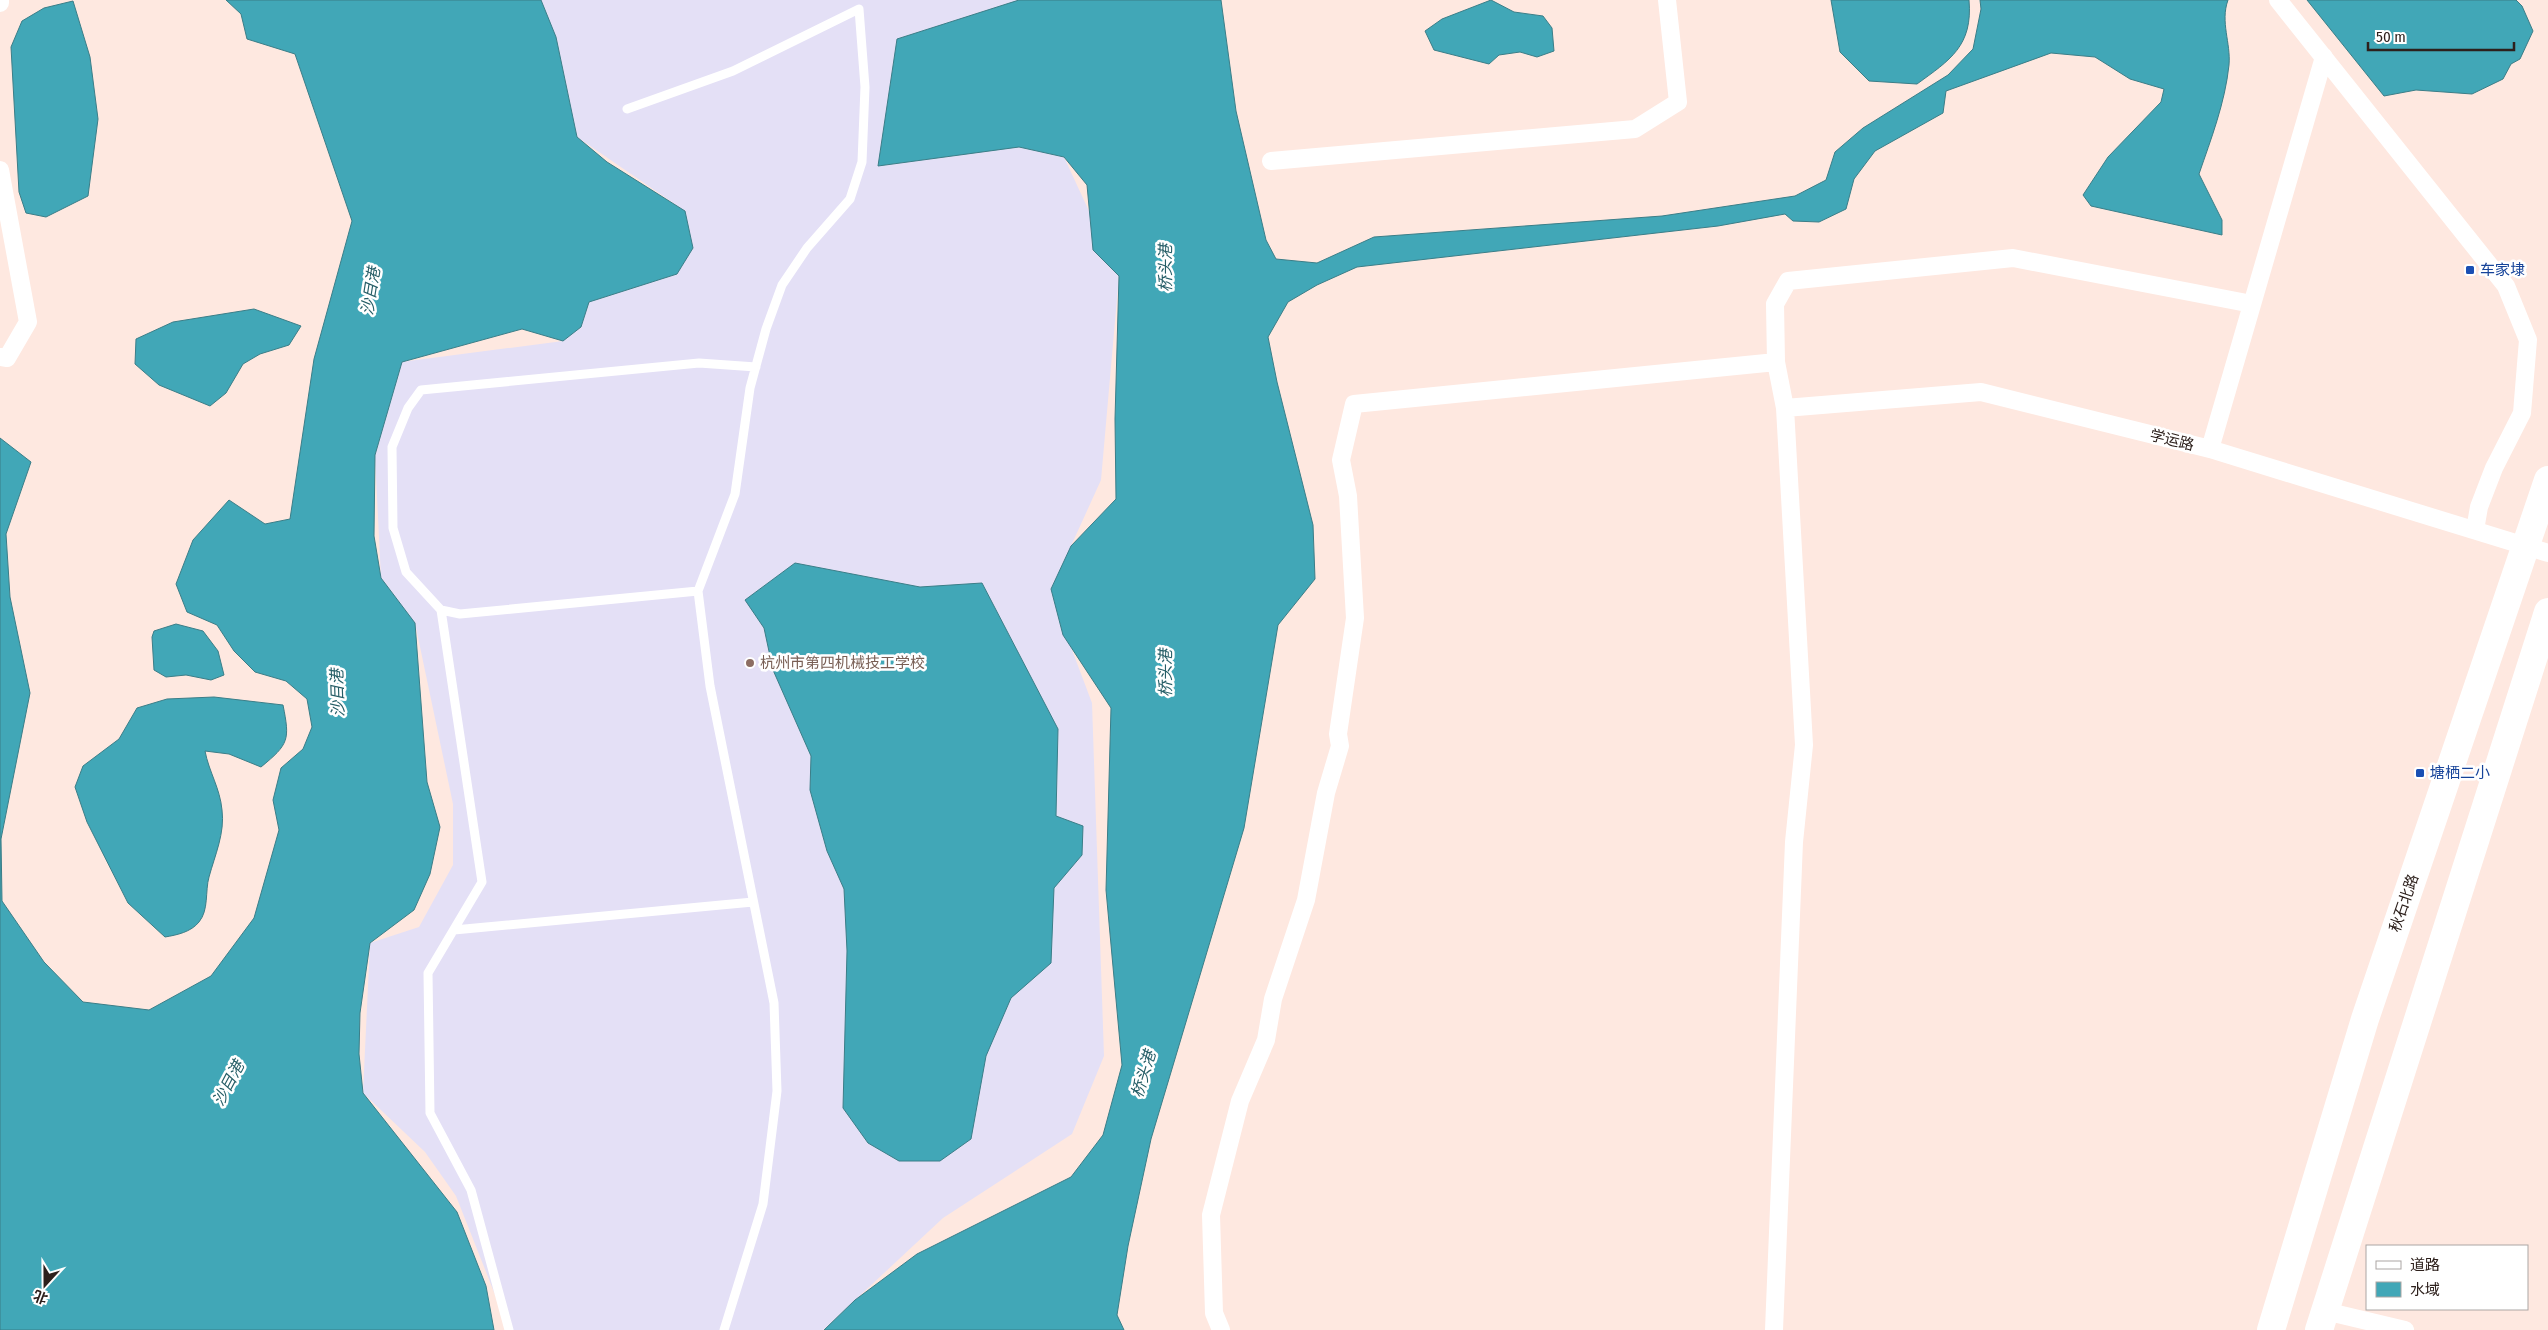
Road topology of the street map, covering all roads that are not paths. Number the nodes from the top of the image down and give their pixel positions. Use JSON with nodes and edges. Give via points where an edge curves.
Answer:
{"nodes":[{"id":1,"x":1667,"y":0,"type":"edge"},
{"id":2,"x":2278,"y":0,"type":"edge"},
{"id":3,"x":858,"y":4,"type":"edge"},
{"id":4,"x":2324,"y":57,"type":"junction"},
{"id":5,"x":627,"y":109,"type":"dead end"},
{"id":6,"x":1271,"y":161,"type":"dead end"},
{"id":7,"x":0,"y":170,"type":"edge"},
{"id":8,"x":2252,"y":304,"type":"junction"},
{"id":9,"x":0,"y":357,"type":"edge"},
{"id":10,"x":1776,"y":362,"type":"junction"},
{"id":11,"x":756,"y":367,"type":"junction"},
{"id":12,"x":1785,"y":408,"type":"junction"},
{"id":13,"x":2210,"y":450,"type":"junction"},
{"id":14,"x":2548,"y":480,"type":"edge"},
{"id":15,"x":2475,"y":530,"type":"junction"},
{"id":16,"x":2537,"y":549,"type":"edge"},
{"id":17,"x":698,"y":591,"type":"junction"},
{"id":18,"x":441,"y":610,"type":"junction"},
{"id":19,"x":2548,"y":612,"type":"edge"},
{"id":20,"x":753,"y":902,"type":"junction"},
{"id":21,"x":454,"y":930,"type":"junction"},
{"id":22,"x":2322,"y":1320,"type":"edge"},
{"id":23,"x":509,"y":1330,"type":"edge"},
{"id":24,"x":724,"y":1330,"type":"edge"},
{"id":25,"x":1221,"y":1330,"type":"edge"},
{"id":26,"x":1774,"y":1330,"type":"edge"},
{"id":27,"x":2271,"y":1330,"type":"edge"},
{"id":28,"x":2405,"y":1330,"type":"edge"}],
"edges":[{"from":1,"to":6,"type":"street","via":[[1678,102],[1635,129]]},
{"from":2,"to":4,"type":"street"},
{"from":3,"to":5,"type":"lane","via":[[733,70]]},
{"from":3,"to":11,"type":"lane","via":[[865,86],[862,162],[850,199],[807,248],[782,285]]},
{"from":4,"to":8,"type":"street"},
{"from":4,"to":15,"type":"street","via":[[2506,286],[2528,340],[2522,413],[2494,468],[2479,507]]},
{"from":7,"to":9,"type":"street","via":[[28,322],[7,358]]},
{"from":8,"to":10,"type":"street","via":[[2013,258],[1788,281],[1775,304]]},
{"from":8,"to":13,"type":"street"},
{"from":10,"to":12,"type":"street"},
{"from":10,"to":25,"type":"street","via":[[1354,404],[1341,460],[1348,496],[1355,618],[1338,734],[1340,746],[1326,794],[1306,900],[1273,999],[1266,1040],[1240,1100],[1211,1215],[1214,1313]]},
{"from":11,"to":17,"type":"lane","via":[[735,494]]},
{"from":11,"to":18,"type":"lane","via":[[699,363],[421,390],[408,408],[392,447],[393,528],[406,572]]},
{"from":12,"to":13,"type":"street","name":"学运路","via":[[1980,392]]},
{"from":12,"to":26,"type":"street","via":[[1804,745],[1794,842]]},
{"from":13,"to":15,"type":"street","name":"学运路"},
{"from":14,"to":16,"type":"main road","name":"秋石北路"},
{"from":15,"to":16,"type":"street","name":"学运路"},
{"from":16,"to":27,"type":"main road","name":"秋石北路","via":[[2365,1019]]},
{"from":17,"to":18,"type":"lane","via":[[460,614]]},
{"from":17,"to":20,"type":"lane","via":[[710,686]]},
{"from":18,"to":21,"type":"lane","via":[[482,882]]},
{"from":19,"to":22,"type":"main road"},
{"from":20,"to":21,"type":"lane"},
{"from":20,"to":24,"type":"lane","via":[[774,1002],[777,1091],[762,1204]]},
{"from":21,"to":23,"type":"lane","via":[[428,972],[430,1114],[472,1190]]},
{"from":22,"to":28,"type":"street"}]}
